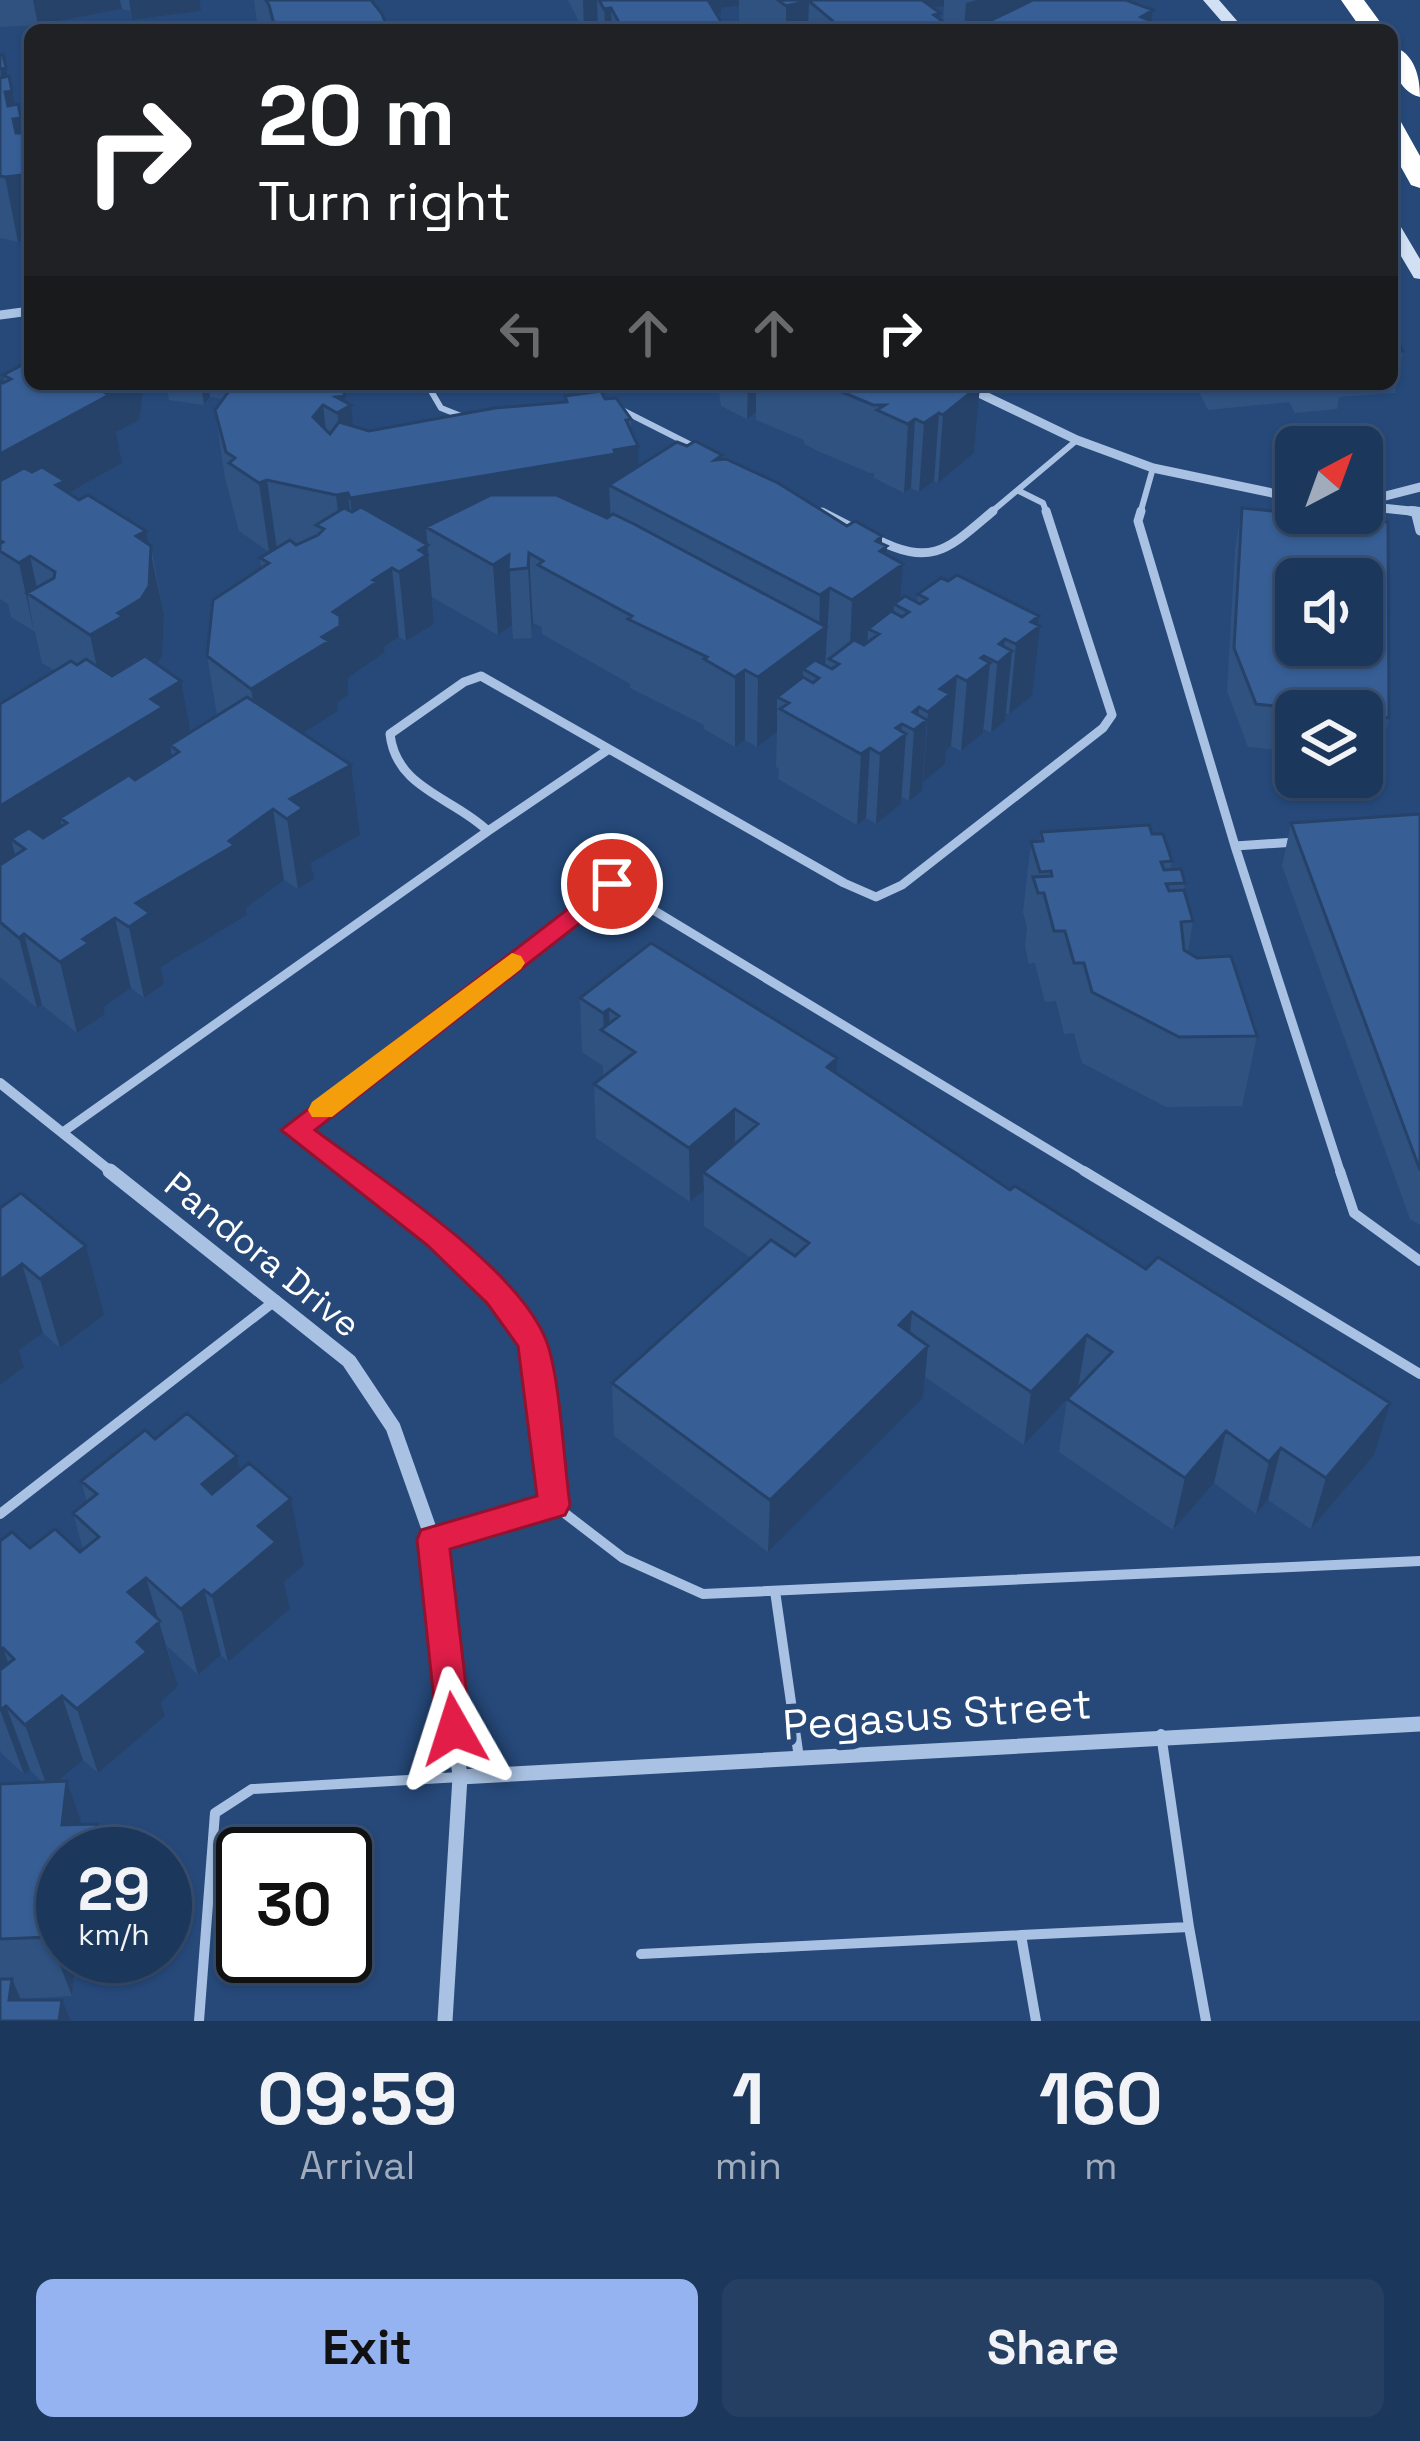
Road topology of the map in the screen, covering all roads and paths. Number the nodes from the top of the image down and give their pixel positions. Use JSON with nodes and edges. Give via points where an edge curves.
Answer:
{"nodes":[{"id":1,"x":1211,"y":0,"type":"edge"},
{"id":2,"x":1232,"y":24,"type":"edge"},
{"id":3,"x":1398,"y":61,"type":"edge"},
{"id":4,"x":1420,"y":90,"type":"edge"},
{"id":5,"x":1398,"y":138,"type":"edge"},
{"id":6,"x":1420,"y":180,"type":"edge"},
{"id":7,"x":1398,"y":236,"type":"edge"},
{"id":8,"x":1420,"y":274,"type":"edge"},
{"id":9,"x":431,"y":390,"type":"edge"},
{"id":10,"x":973,"y":390,"type":"edge"},
{"id":11,"x":610,"y":404,"type":"edge"},
{"id":12,"x":478,"y":419,"type":"edge"},
{"id":13,"x":1077,"y":440,"type":"junction"},
{"id":14,"x":704,"y":451,"type":"edge"},
{"id":15,"x":1153,"y":468,"type":"junction"},
{"id":16,"x":1420,"y":487,"type":"edge"},
{"id":17,"x":1019,"y":491,"type":"junction"},
{"id":18,"x":1275,"y":494,"type":"edge"},
{"id":19,"x":1383,"y":498,"type":"edge"},
{"id":20,"x":805,"y":503,"type":"edge"},
{"id":21,"x":1383,"y":507,"type":"edge"},
{"id":22,"x":1417,"y":512,"type":"edge"},
{"id":23,"x":1420,"y":531,"type":"edge"},
{"id":24,"x":609,"y":749,"type":"junction"},
{"id":25,"x":488,"y":831,"type":"junction"},
{"id":26,"x":1304,"y":841,"type":"edge"},
{"id":27,"x":1234,"y":846,"type":"junction"},
{"id":28,"x":0,"y":1083,"type":"edge"},
{"id":29,"x":63,"y":1132,"type":"junction"},
{"id":30,"x":1420,"y":1262,"type":"edge"},
{"id":31,"x":276,"y":1300,"type":"junction"},
{"id":32,"x":1420,"y":1374,"type":"edge"},
{"id":33,"x":554,"y":1505,"type":"junction"},
{"id":34,"x":0,"y":1514,"type":"edge"},
{"id":35,"x":433,"y":1540,"type":"junction"},
{"id":36,"x":1420,"y":1561,"type":"edge"},
{"id":37,"x":775,"y":1591,"type":"junction"},
{"id":38,"x":1420,"y":1724,"type":"edge"},
{"id":39,"x":1161,"y":1735,"type":"junction"},
{"id":40,"x":799,"y":1760,"type":"junction"},
{"id":41,"x":460,"y":1777,"type":"junction"},
{"id":42,"x":1189,"y":1927,"type":"junction"},
{"id":43,"x":1021,"y":1935,"type":"junction"},
{"id":44,"x":641,"y":1954,"type":"dead end"},
{"id":45,"x":199,"y":2021,"type":"edge"},
{"id":46,"x":445,"y":2021,"type":"edge"},
{"id":47,"x":1036,"y":2021,"type":"edge"},
{"id":48,"x":1207,"y":2021,"type":"edge"}],
"edges":[{"from":1,"to":2,"type":"main road"},
{"from":3,"to":4,"type":"highway"},
{"from":5,"to":6,"type":"highway"},
{"from":7,"to":8,"type":"main road"},
{"from":9,"to":12,"type":"lane","via":[[441,408]]},
{"from":10,"to":13,"type":"street"},
{"from":11,"to":14,"type":"lane"},
{"from":13,"to":15,"type":"street"},
{"from":13,"to":17,"type":"lane"},
{"from":15,"to":18,"type":"street"},
{"from":15,"to":27,"type":"lane","via":[[1138,520]]},
{"from":16,"to":19,"type":"street"},
{"from":17,"to":20,"type":"lane","via":[[944,552],[923,557]]},
{"from":17,"to":24,"type":"lane","via":[[1043,502],[1112,715],[902,886],[876,897],[844,883]]},
{"from":21,"to":22,"type":"street"},
{"from":22,"to":23,"type":"lane"},
{"from":24,"to":25,"type":"lane"},
{"from":24,"to":25,"type":"lane","via":[[481,676],[390,734],[389,747],[413,781]]},
{"from":25,"to":29,"type":"lane"},
{"from":26,"to":27,"type":"lane"},
{"from":27,"to":30,"type":"lane","via":[[1354,1213]]},
{"from":28,"to":29,"type":"street","name":"Pandora Drive"},
{"from":29,"to":31,"type":"street","name":"Pandora Drive"},
{"from":31,"to":34,"type":"lane"},
{"from":31,"to":35,"type":"street","name":"Pandora Drive","via":[[349,1361],[393,1427]]},
{"from":32,"to":33,"type":"lane","via":[[612,884],[296,1130],[437,1237],[497,1294],[532,1343]]},
{"from":33,"to":35,"type":"lane"},
{"from":33,"to":37,"type":"lane","via":[[623,1558],[703,1594]]},
{"from":35,"to":41,"type":"street","name":"Pandora Drive"},
{"from":36,"to":37,"type":"lane"},
{"from":37,"to":40,"type":"lane"},
{"from":38,"to":39,"type":"street","name":"Pegasus Street"},
{"from":39,"to":40,"type":"street","name":"Pegasus Street"},
{"from":39,"to":42,"type":"lane"},
{"from":40,"to":41,"type":"street","name":"Pegasus Street"},
{"from":41,"to":45,"type":"lane","via":[[251,1789],[215,1813]]},
{"from":41,"to":46,"type":"street","name":"Pandora Drive"},
{"from":42,"to":43,"type":"lane"},
{"from":42,"to":48,"type":"lane"},
{"from":43,"to":44,"type":"lane"},
{"from":43,"to":47,"type":"lane"}]}
